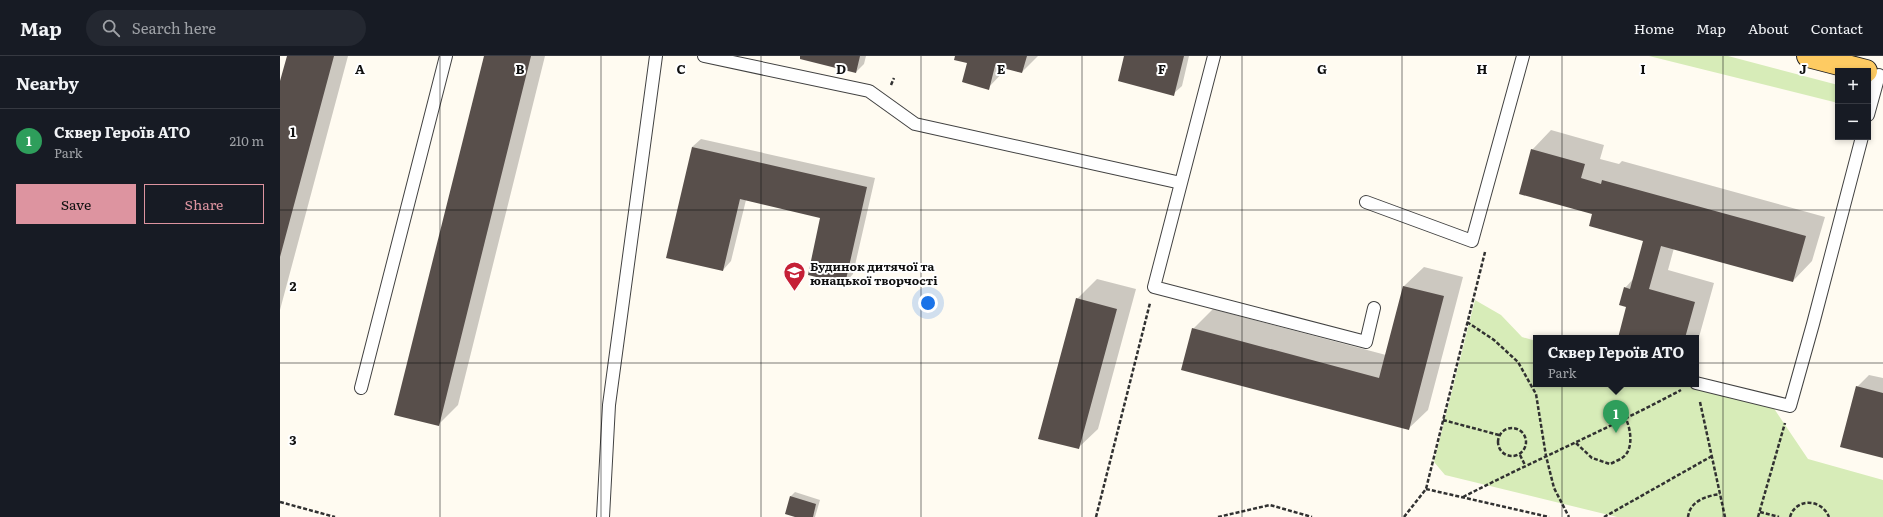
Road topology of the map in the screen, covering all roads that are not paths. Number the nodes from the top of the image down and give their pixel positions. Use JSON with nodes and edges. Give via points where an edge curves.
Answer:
{"nodes":[{"id":1,"x":446,"y":56,"type":"edge"},
{"id":2,"x":656,"y":56,"type":"edge"},
{"id":3,"x":704,"y":56,"type":"edge"},
{"id":4,"x":1214,"y":56,"type":"edge"},
{"id":5,"x":1523,"y":56,"type":"edge"},
{"id":6,"x":1808,"y":56,"type":"edge"},
{"id":7,"x":1874,"y":73,"type":"edge"},
{"id":8,"x":1870,"y":104,"type":"edge"},
{"id":9,"x":1861,"y":140,"type":"edge"},
{"id":10,"x":1181,"y":183,"type":"junction"},
{"id":11,"x":1366,"y":202,"type":"dead end"},
{"id":12,"x":1374,"y":308,"type":"dead end"},
{"id":13,"x":1699,"y":387,"type":"edge"},
{"id":14,"x":361,"y":388,"type":"dead end"},
{"id":15,"x":603,"y":517,"type":"edge"}],
"edges":[{"from":1,"to":14,"type":"lane"},
{"from":2,"to":15,"type":"lane","via":[[608,405]]},
{"from":3,"to":10,"type":"lane","via":[[869,91],[915,124]]},
{"from":4,"to":10,"type":"lane"},
{"from":5,"to":11,"type":"lane","via":[[1472,241]]},
{"from":6,"to":7,"type":"main road"},
{"from":7,"to":8,"type":"lane"},
{"from":9,"to":13,"type":"lane","via":[[1790,406]]},
{"from":10,"to":12,"type":"lane","via":[[1154,287],[1366,342]]}]}
